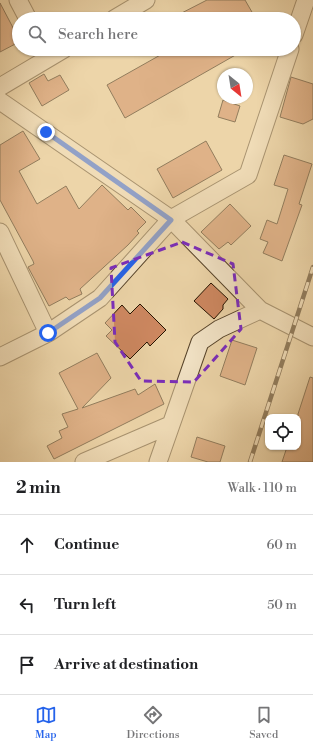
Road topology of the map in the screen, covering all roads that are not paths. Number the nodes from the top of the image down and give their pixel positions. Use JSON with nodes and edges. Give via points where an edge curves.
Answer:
{"nodes":[{"id":1,"x":18,"y":0,"type":"edge"},
{"id":2,"x":306,"y":0,"type":"edge"},
{"id":3,"x":141,"y":1,"type":"edge"},
{"id":4,"x":24,"y":12,"type":"edge"},
{"id":5,"x":124,"y":12,"type":"edge"},
{"id":6,"x":301,"y":15,"type":"edge"},
{"id":7,"x":43,"y":56,"type":"edge"},
{"id":8,"x":288,"y":56,"type":"edge"},
{"id":9,"x":0,"y":87,"type":"edge"},
{"id":10,"x":0,"y":101,"type":"edge"},
{"id":11,"x":171,"y":220,"type":"junction"},
{"id":12,"x":0,"y":232,"type":"edge"},
{"id":13,"x":260,"y":310,"type":"junction"},
{"id":14,"x":48,"y":333,"type":"junction"},
{"id":15,"x":313,"y":337,"type":"edge"},
{"id":16,"x":0,"y":356,"type":"edge"},
{"id":17,"x":170,"y":425,"type":"junction"},
{"id":18,"x":84,"y":462,"type":"edge"},
{"id":19,"x":158,"y":462,"type":"edge"}],
"edges":[{"from":1,"to":4,"type":"street"},
{"from":2,"to":6,"type":"street"},
{"from":3,"to":5,"type":"street"},
{"from":7,"to":9,"type":"street"},
{"from":8,"to":11,"type":"street","via":[[248,175]]},
{"from":10,"to":11,"type":"street"},
{"from":11,"to":13,"type":"street"},
{"from":11,"to":14,"type":"street","via":[[100,298]]},
{"from":12,"to":14,"type":"street"},
{"from":13,"to":15,"type":"street"},
{"from":13,"to":17,"type":"street","via":[[219,329],[200,342]]},
{"from":14,"to":16,"type":"street"},
{"from":17,"to":18,"type":"street"},
{"from":17,"to":19,"type":"street"}]}
